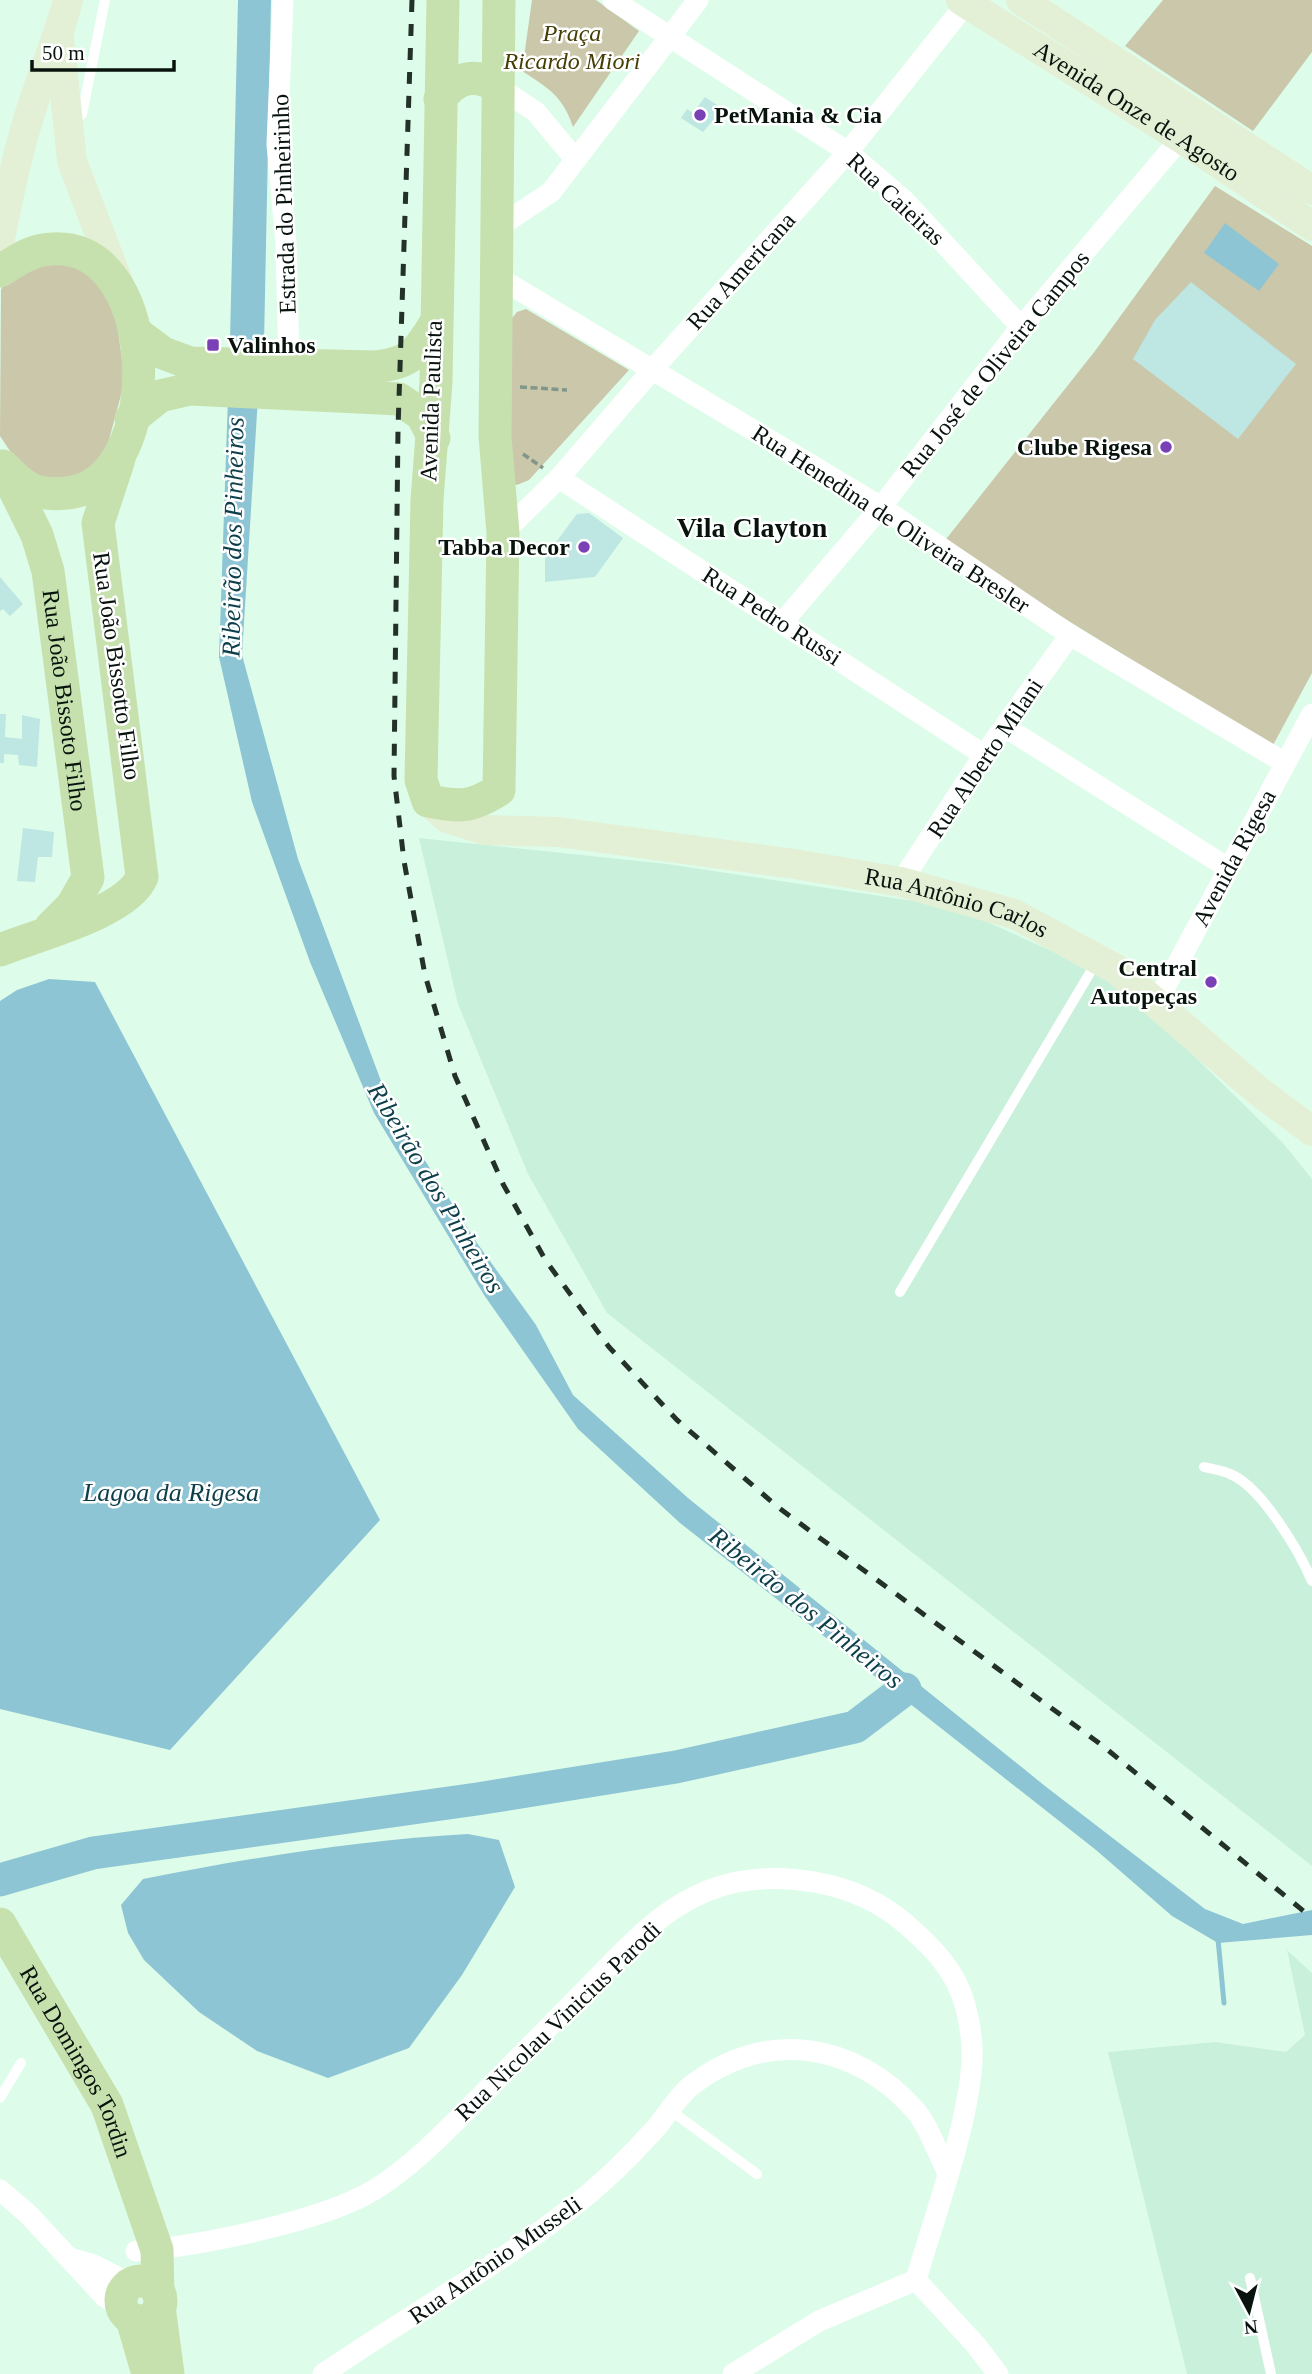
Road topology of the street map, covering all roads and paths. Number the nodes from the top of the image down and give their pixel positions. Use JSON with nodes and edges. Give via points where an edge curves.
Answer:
{"nodes":[{"id":1,"x":68,"y":0,"type":"edge"},
{"id":2,"x":105,"y":0,"type":"edge"},
{"id":3,"x":283,"y":0,"type":"edge"},
{"id":4,"x":443,"y":0,"type":"edge"},
{"id":5,"x":499,"y":0,"type":"edge"},
{"id":6,"x":613,"y":0,"type":"edge"},
{"id":7,"x":698,"y":0,"type":"edge"},
{"id":8,"x":1021,"y":0,"type":"edge"},
{"id":9,"x":965,"y":1,"type":"edge"},
{"id":10,"x":59,"y":38,"type":"junction"},
{"id":11,"x":667,"y":38,"type":"junction"},
{"id":12,"x":497,"y":86,"type":"junction"},
{"id":13,"x":440,"y":99,"type":"junction"},
{"id":14,"x":67,"y":128,"type":"junction"},
{"id":15,"x":1181,"y":138,"type":"junction"},
{"id":16,"x":848,"y":152,"type":"junction"},
{"id":17,"x":575,"y":159,"type":"junction"},
{"id":18,"x":1312,"y":190,"type":"edge"},
{"id":19,"x":1312,"y":226,"type":"edge"},
{"id":20,"x":497,"y":228,"type":"junction"},
{"id":21,"x":0,"y":239,"type":"edge"},
{"id":22,"x":0,"y":271,"type":"edge"},
{"id":23,"x":496,"y":276,"type":"junction"},
{"id":24,"x":121,"y":291,"type":"junction"},
{"id":25,"x":435,"y":324,"type":"junction"},
{"id":26,"x":1021,"y":327,"type":"junction"},
{"id":27,"x":135,"y":332,"type":"junction"},
{"id":28,"x":653,"y":369,"type":"junction"},
{"id":29,"x":284,"y":374,"type":"junction"},
{"id":30,"x":190,"y":376,"type":"junction"},
{"id":31,"x":131,"y":419,"type":"junction"},
{"id":32,"x":495,"y":436,"type":"junction"},
{"id":33,"x":433,"y":438,"type":"junction"},
{"id":34,"x":119,"y":459,"type":"junction"},
{"id":35,"x":1,"y":464,"type":"edge"},
{"id":36,"x":559,"y":478,"type":"junction"},
{"id":37,"x":881,"y":507,"type":"junction"},
{"id":38,"x":503,"y":533,"type":"junction"},
{"id":39,"x":782,"y":623,"type":"junction"},
{"id":40,"x":1070,"y":635,"type":"junction"},
{"id":41,"x":1312,"y":714,"type":"edge"},
{"id":42,"x":1005,"y":727,"type":"junction"},
{"id":43,"x":984,"y":755,"type":"junction"},
{"id":44,"x":1285,"y":763,"type":"junction"},
{"id":45,"x":499,"y":790,"type":"junction"},
{"id":46,"x":428,"y":801,"type":"junction"},
{"id":47,"x":534,"y":831,"type":"junction"},
{"id":48,"x":1228,"y":869,"type":"junction"},
{"id":49,"x":142,"y":877,"type":"junction"},
{"id":50,"x":88,"y":878,"type":"junction"},
{"id":51,"x":901,"y":882,"type":"junction"},
{"id":52,"x":47,"y":931,"type":"junction"},
{"id":53,"x":0,"y":950,"type":"edge"},
{"id":54,"x":1099,"y":959,"type":"junction"},
{"id":55,"x":1157,"y":1002,"type":"junction"},
{"id":56,"x":1312,"y":1131,"type":"edge"},
{"id":57,"x":900,"y":1292,"type":"dead end"},
{"id":58,"x":1204,"y":1467,"type":"dead end"},
{"id":59,"x":1312,"y":1581,"type":"edge"},
{"id":60,"x":0,"y":1924,"type":"edge"},
{"id":61,"x":21,"y":2063,"type":"dead end"},
{"id":62,"x":0,"y":2098,"type":"edge"},
{"id":63,"x":670,"y":2110,"type":"junction"},
{"id":64,"x":947,"y":2171,"type":"junction"},
{"id":65,"x":757,"y":2174,"type":"dead end"},
{"id":66,"x":0,"y":2190,"type":"edge"},
{"id":67,"x":1250,"y":2278,"type":"dead end"},
{"id":68,"x":916,"y":2280,"type":"junction"},
{"id":69,"x":141,"y":2287,"type":"junction"},
{"id":70,"x":148,"y":2374,"type":"edge"},
{"id":71,"x":168,"y":2374,"type":"edge"},
{"id":72,"x":323,"y":2374,"type":"edge"},
{"id":73,"x":733,"y":2374,"type":"edge"},
{"id":74,"x":998,"y":2374,"type":"edge"},
{"id":75,"x":1271,"y":2374,"type":"edge"}],
"edges":[{"from":1,"to":10,"type":"main road"},
{"from":2,"to":14,"type":"lane","via":[[82,114]]},
{"from":3,"to":29,"type":"street","name":"Estrada do Pinheirinho","via":[[277,144],[286,243]]},
{"from":4,"to":13,"type":"main road","name":"Avenida Paulista"},
{"from":5,"to":12,"type":"main road"},
{"from":6,"to":11,"type":"street","name":"Rua Caieiras"},
{"from":7,"to":11,"type":"street"},
{"from":8,"to":18,"type":"main road","name":"Avenida Onze de Agosto"},
{"from":9,"to":15,"type":"main road","name":"Avenida Onze de Agosto"},
{"from":9,"to":16,"type":"street","name":"Rua Americana"},
{"from":10,"to":14,"type":"main road"},
{"from":10,"to":21,"type":"main road","via":[[18,154]]},
{"from":11,"to":16,"type":"street","name":"Rua Caieiras"},
{"from":11,"to":17,"type":"street"},
{"from":12,"to":13,"type":"main road","via":[[466,78],[451,85]]},
{"from":12,"to":17,"type":"street","via":[[536,111]]},
{"from":12,"to":20,"type":"main road"},
{"from":13,"to":25,"type":"main road","name":"Avenida Paulista"},
{"from":14,"to":24,"type":"main road","via":[[72,160]]},
{"from":15,"to":19,"type":"main road","name":"Avenida Onze de Agosto"},
{"from":15,"to":26,"type":"street","name":"Rua José de Oliveira Campos"},
{"from":16,"to":26,"type":"street","name":"Rua Caieiras","via":[[905,201]]},
{"from":16,"to":28,"type":"street","name":"Rua Americana"},
{"from":17,"to":20,"type":"street","via":[[551,192]]},
{"from":20,"to":23,"type":"main road"},
{"from":22,"to":24,"type":"main road","name":"Rua João Bissoto Filho","via":[[43,250],[72,249],[99,264]]},
{"from":23,"to":28,"type":"street","name":"Rua Henedina de Oliveira Bresler"},
{"from":23,"to":32,"type":"main road"},
{"from":24,"to":27,"type":"main road","name":"Rua João Bissoto Filho"},
{"from":25,"to":29,"type":"main road","via":[[421,346],[400,364]]},
{"from":25,"to":33,"type":"main road","name":"Avenida Paulista"},
{"from":26,"to":37,"type":"street","name":"Rua José de Oliveira Campos"},
{"from":27,"to":30,"type":"main road"},
{"from":27,"to":31,"type":"main road","name":"Rua João Bissoto Filho","via":[[139,382]]},
{"from":28,"to":36,"type":"street","name":"Rua Americana"},
{"from":28,"to":37,"type":"street","name":"Rua Henedina de Oliveira Bresler"},
{"from":29,"to":30,"type":"main road"},
{"from":29,"to":33,"type":"main road","via":[[399,399],[416,407]]},
{"from":30,"to":31,"type":"main road"},
{"from":31,"to":34,"type":"main road","name":"Rua João Bissoto Filho"},
{"from":32,"to":36,"type":"path"},
{"from":32,"to":38,"type":"main road"},
{"from":33,"to":46,"type":"main road","name":"Avenida Paulista","via":[[427,500],[421,780]]},
{"from":34,"to":35,"type":"main road","name":"Rua João Bissoto Filho","via":[[96,482],[72,493],[52,495],[25,489]]},
{"from":34,"to":49,"type":"main road","name":"Rua João Bissotto Filho","via":[[98,523]]},
{"from":35,"to":50,"type":"main road","name":"Rua João Bissoto Filho","via":[[37,535],[48,571]]},
{"from":36,"to":38,"type":"street","name":"Rua Americana"},
{"from":36,"to":39,"type":"street","name":"Rua Pedro Russi"},
{"from":37,"to":39,"type":"street","name":"Rua José de Oliveira Campos"},
{"from":37,"to":40,"type":"street","name":"Rua Henedina de Oliveira Bresler"},
{"from":38,"to":45,"type":"main road"},
{"from":39,"to":43,"type":"street","name":"Rua Pedro Russi"},
{"from":40,"to":42,"type":"street","name":"Rua Alberto Milani"},
{"from":40,"to":44,"type":"street","name":"Rua Henedina de Oliveira Bresler"},
{"from":41,"to":44,"type":"street","name":"Avenida Rigesa"},
{"from":42,"to":43,"type":"street","name":"Rua Alberto Milani"},
{"from":42,"to":48,"type":"street"},
{"from":43,"to":51,"type":"street","name":"Rua Alberto Milani"},
{"from":44,"to":48,"type":"street","name":"Avenida Rigesa"},
{"from":45,"to":46,"type":"main road","via":[[478,803],[458,807]]},
{"from":45,"to":47,"type":"main road","via":[[507,808]]},
{"from":46,"to":47,"type":"main road","name":"Rua Antônio Carlos","via":[[446,818],[464,826]]},
{"from":47,"to":51,"type":"main road","name":"Rua Antônio Carlos","via":[[688,848]]},
{"from":48,"to":55,"type":"street","name":"Avenida Rigesa"},
{"from":49,"to":50,"type":"main road","via":[[117,886]]},
{"from":49,"to":52,"type":"main road","via":[[133,893],[113,905]]},
{"from":50,"to":52,"type":"main road","via":[[72,906]]},
{"from":51,"to":54,"type":"main road","name":"Rua Antônio Carlos","via":[[1014,914]]},
{"from":52,"to":53,"type":"main road"},
{"from":54,"to":55,"type":"main road","name":"Rua Antônio Carlos"},
{"from":54,"to":57,"type":"lane"},
{"from":55,"to":56,"type":"main road","name":"Rua Antônio Carlos","via":[[1257,1090]]},
{"from":58,"to":59,"type":"lane","via":[[1232,1474],[1252,1490],[1298,1548]]},
{"from":60,"to":69,"type":"main road","name":"Rua Domingos Tordin","via":[[107,2105],[141,2203]]},
{"from":61,"to":62,"type":"lane"},
{"from":63,"to":64,"type":"street","name":"Rua Antônio Musseli","via":[[691,2086],[728,2062],[767,2049],[808,2048],[843,2059],[891,2085],[917,2112]]},
{"from":63,"to":65,"type":"lane"},
{"from":63,"to":72,"type":"street","name":"Rua Antônio Musseli","via":[[594,2191],[515,2251]]},
{"from":64,"to":68,"type":"street","name":"Rua Nicolau Vinicius Parodi"},
{"from":64,"to":69,"type":"street","name":"Rua Nicolau Vinicius Parodi","via":[[972,2070],[967,2016],[952,1974],[926,1942],[888,1908],[835,1886],[792,1878],[745,1880],[694,1897],[646,1929],[456,2120],[372,2191],[267,2227]]},
{"from":66,"to":69,"type":"street","via":[[70,2258]]},
{"from":67,"to":75,"type":"lane"},
{"from":68,"to":73,"type":"street","via":[[819,2321]]},
{"from":68,"to":74,"type":"street"},
{"from":69,"to":70,"type":"main road","name":"Rua Domingos Tordin"},
{"from":69,"to":71,"type":"main road","name":"Rua Domingos Tordin"}]}
